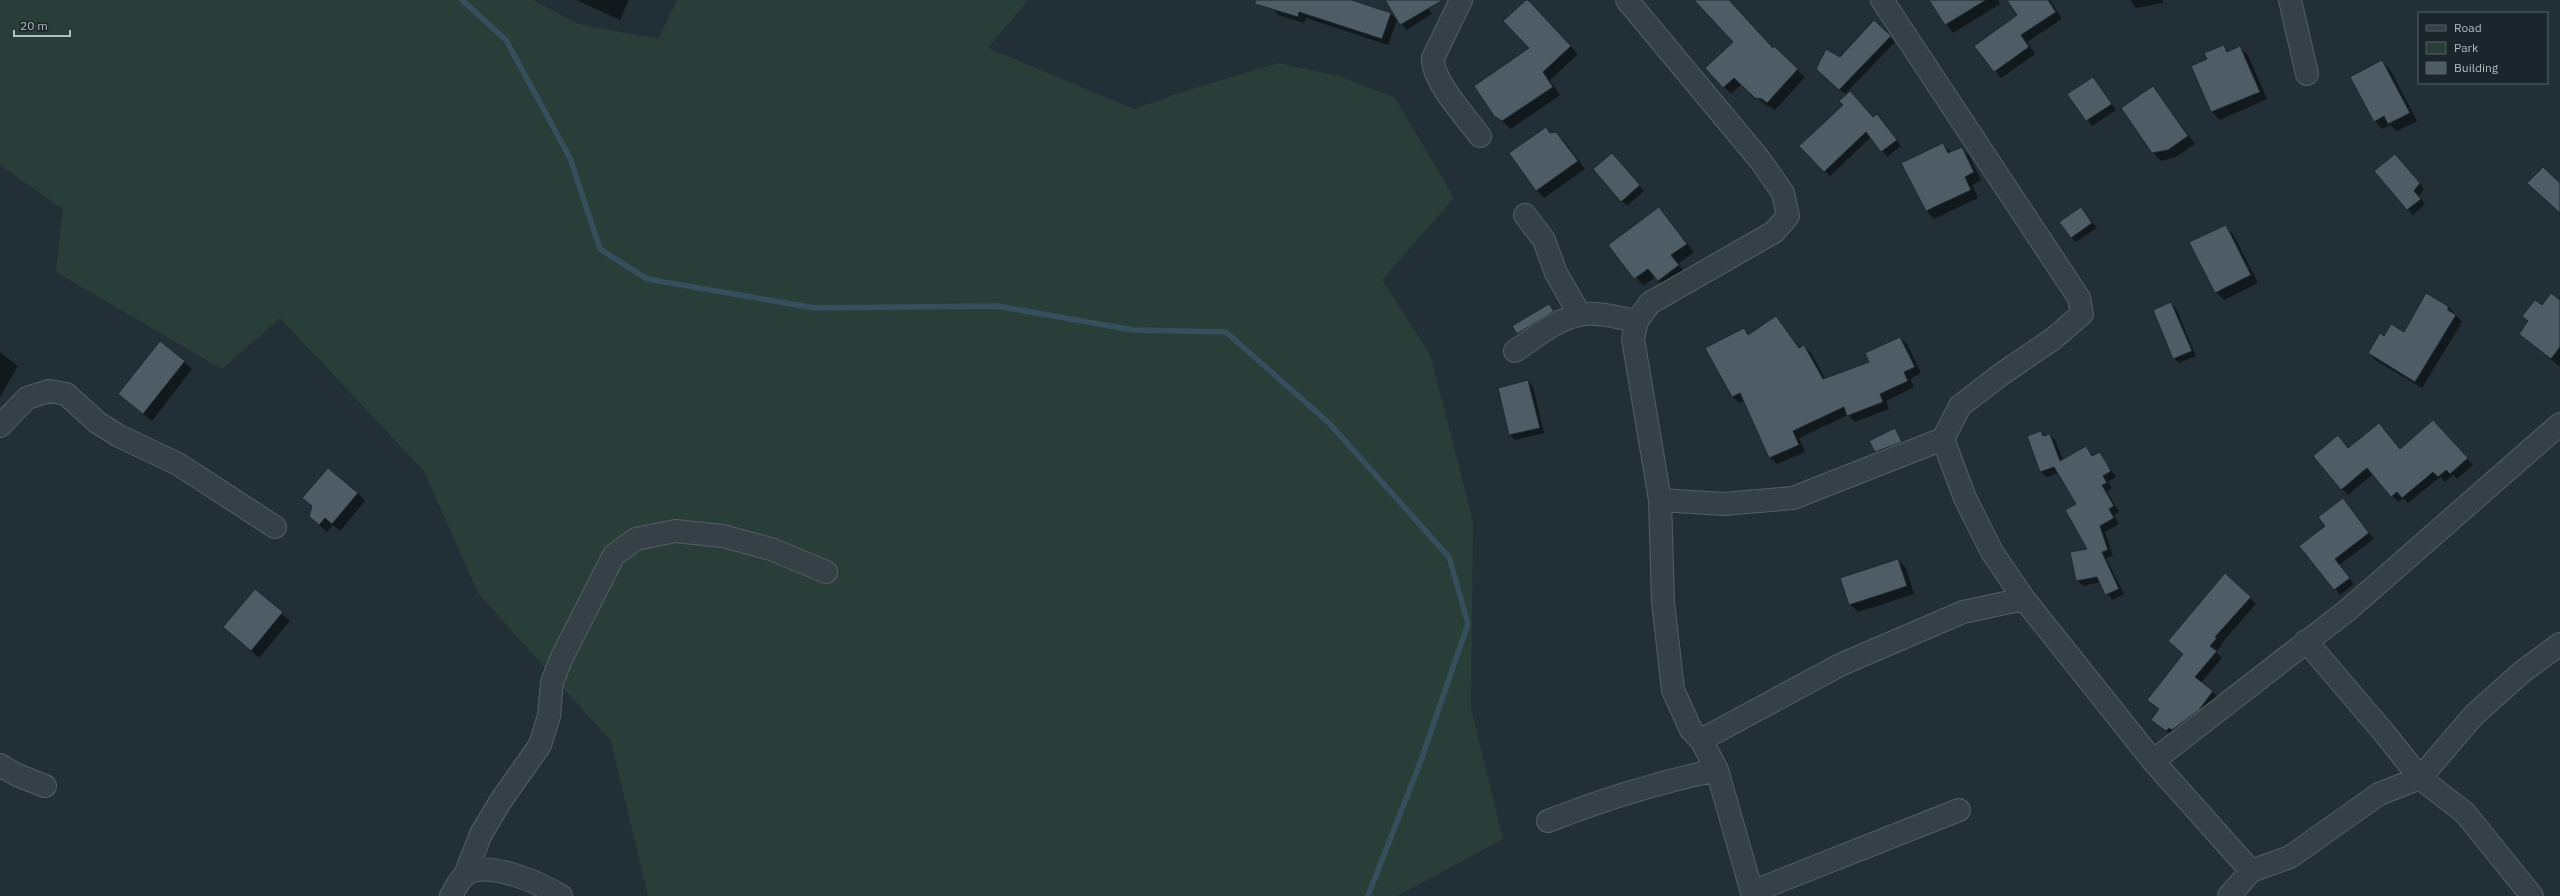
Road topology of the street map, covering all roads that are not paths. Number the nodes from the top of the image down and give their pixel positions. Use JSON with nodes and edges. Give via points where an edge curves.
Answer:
{"nodes":[{"id":1,"x":1461,"y":0,"type":"edge"},
{"id":2,"x":1628,"y":0,"type":"edge"},
{"id":3,"x":1882,"y":0,"type":"edge"},
{"id":4,"x":2290,"y":0,"type":"edge"},
{"id":5,"x":2307,"y":74,"type":"dead end"},
{"id":6,"x":1480,"y":136,"type":"dead end"},
{"id":7,"x":1525,"y":215,"type":"dead end"},
{"id":8,"x":1580,"y":315,"type":"junction"},
{"id":9,"x":1637,"y":321,"type":"junction"},
{"id":10,"x":1515,"y":351,"type":"dead end"},
{"id":11,"x":2560,"y":424,"type":"edge"},
{"id":12,"x":0,"y":426,"type":"edge"},
{"id":13,"x":1943,"y":439,"type":"junction"},
{"id":14,"x":1660,"y":500,"type":"junction"},
{"id":15,"x":275,"y":527,"type":"dead end"},
{"id":16,"x":826,"y":572,"type":"dead end"},
{"id":17,"x":2024,"y":599,"type":"junction"},
{"id":18,"x":2306,"y":641,"type":"junction"},
{"id":19,"x":2560,"y":644,"type":"edge"},
{"id":20,"x":1701,"y":740,"type":"junction"},
{"id":21,"x":2153,"y":761,"type":"junction"},
{"id":22,"x":0,"y":765,"type":"edge"},
{"id":23,"x":1717,"y":770,"type":"junction"},
{"id":24,"x":2420,"y":778,"type":"junction"},
{"id":25,"x":46,"y":786,"type":"dead end"},
{"id":26,"x":1959,"y":810,"type":"dead end"},
{"id":27,"x":1548,"y":821,"type":"dead end"},
{"id":28,"x":2251,"y":871,"type":"junction"},
{"id":29,"x":465,"y":875,"type":"junction"},
{"id":30,"x":1753,"y":894,"type":"edge"},
{"id":31,"x":451,"y":896,"type":"edge"},
{"id":32,"x":561,"y":896,"type":"edge"},
{"id":33,"x":2229,"y":896,"type":"edge"},
{"id":34,"x":2532,"y":896,"type":"edge"}],
"edges":[{"from":1,"to":6,"type":"street","via":[[1433,58],[1433,66],[1437,78]]},
{"from":2,"to":9,"type":"street","via":[[1760,160],[1783,193],[1788,216],[1774,232],[1650,303]]},
{"from":3,"to":13,"type":"street","via":[[2079,298],[2082,314],[2053,339],[1960,406]]},
{"from":4,"to":5,"type":"street"},
{"from":7,"to":8,"type":"street","via":[[1544,240],[1556,274]]},
{"from":8,"to":9,"type":"street","via":[[1604,315]]},
{"from":8,"to":10,"type":"street","via":[[1560,321]]},
{"from":9,"to":14,"type":"street","via":[[1633,339]]},
{"from":11,"to":18,"type":"street","via":[[2349,609]]},
{"from":12,"to":15,"type":"street","via":[[27,398],[49,391],[66,394],[98,423],[178,464]]},
{"from":13,"to":14,"type":"street","via":[[1793,498],[1724,504]]},
{"from":13,"to":17,"type":"street","via":[[1965,498],[1992,552]]},
{"from":14,"to":20,"type":"street","via":[[1663,602],[1673,690],[1691,730]]},
{"from":16,"to":29,"type":"street","via":[[764,547],[723,536],[675,531],[636,539],[614,555],[559,664],[552,682],[549,716],[540,745],[481,834]]},
{"from":17,"to":20,"type":"street","via":[[1963,612],[1840,665]]},
{"from":17,"to":21,"type":"street"},
{"from":18,"to":21,"type":"street"},
{"from":18,"to":24,"type":"street"},
{"from":19,"to":24,"type":"street","via":[[2522,672],[2474,715]]},
{"from":20,"to":23,"type":"street"},
{"from":21,"to":28,"type":"street"},
{"from":22,"to":25,"type":"street","via":[[17,776]]},
{"from":23,"to":27,"type":"street","via":[[1663,781],[1606,798]]},
{"from":23,"to":30,"type":"street"},
{"from":24,"to":28,"type":"street","via":[[2379,794],[2290,857]]},
{"from":24,"to":34,"type":"street","via":[[2465,813]]},
{"from":26,"to":30,"type":"street"},
{"from":28,"to":33,"type":"street"},
{"from":29,"to":31,"type":"street"},
{"from":29,"to":32,"type":"street","via":[[492,870],[523,878]]}]}
